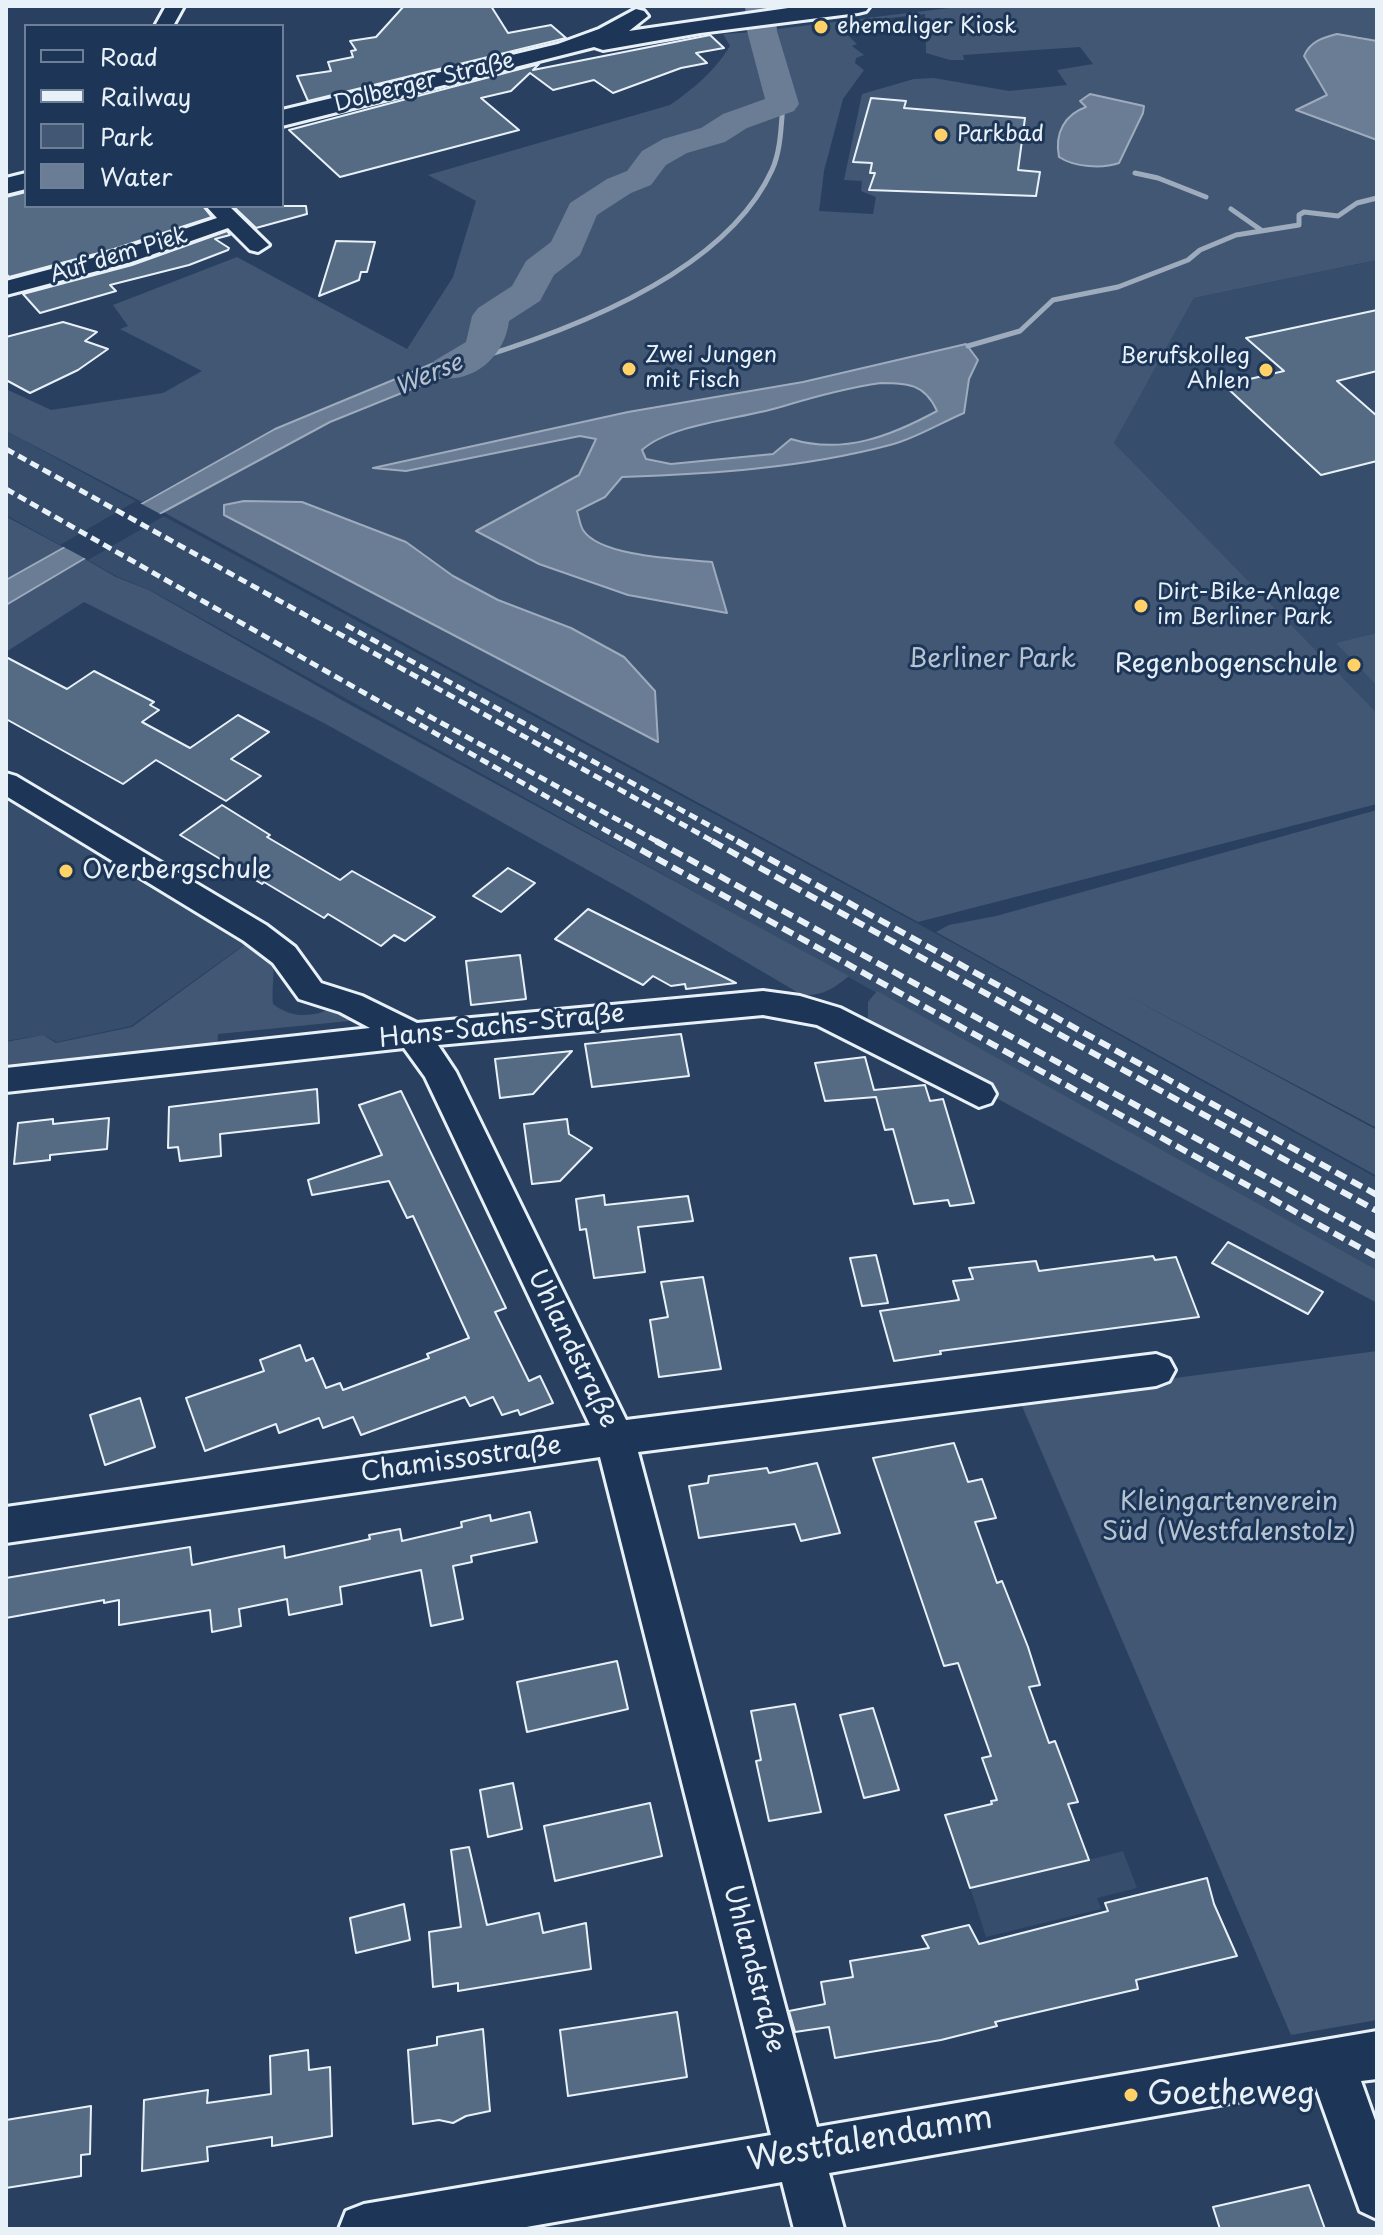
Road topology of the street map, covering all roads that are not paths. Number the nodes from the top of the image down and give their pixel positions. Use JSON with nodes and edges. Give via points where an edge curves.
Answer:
{"nodes":[{"id":1,"x":175,"y":6,"type":"edge"},
{"id":2,"x":601,"y":6,"type":"edge"},
{"id":3,"x":858,"y":6,"type":"edge"},
{"id":4,"x":636,"y":16,"type":"junction"},
{"id":5,"x":165,"y":24,"type":"edge"},
{"id":6,"x":700,"y":26,"type":"junction"},
{"id":7,"x":566,"y":49,"type":"junction"},
{"id":8,"x":284,"y":118,"type":"edge"},
{"id":9,"x":224,"y":213,"type":"edge"},
{"id":10,"x":258,"y":245,"type":"dead end"},
{"id":11,"x":6,"y":288,"type":"edge"},
{"id":12,"x":6,"y":783,"type":"edge"},
{"id":13,"x":413,"y":1035,"type":"junction"},
{"id":14,"x":6,"y":1080,"type":"edge"},
{"id":15,"x":979,"y":1094,"type":"dead end"},
{"id":16,"x":1156,"y":1370,"type":"dead end"},
{"id":17,"x":615,"y":1438,"type":"junction"},
{"id":18,"x":6,"y":1525,"type":"edge"},
{"id":19,"x":1377,"y":2055,"type":"edge"},
{"id":20,"x":1330,"y":2062,"type":"junction"},
{"id":21,"x":801,"y":2152,"type":"junction"},
{"id":22,"x":1377,"y":2194,"type":"edge"},
{"id":23,"x":364,"y":2229,"type":"edge"},
{"id":24,"x":819,"y":2229,"type":"edge"}],
"edges":[{"from":1,"to":5,"type":"street"},
{"from":2,"to":4,"type":"street"},
{"from":3,"to":6,"type":"street","name":"Dolberger Straße"},
{"from":4,"to":6,"type":"street"},
{"from":4,"to":7,"type":"street","name":"Dolberger Straße","via":[[608,34]]},
{"from":6,"to":7,"type":"street","name":"Dolberger Straße"},
{"from":7,"to":8,"type":"street","name":"Dolberger Straße"},
{"from":9,"to":10,"type":"street","name":"Auf dem Piek"},
{"from":9,"to":11,"type":"street","name":"Auf dem Piek","via":[[146,250]]},
{"from":12,"to":13,"type":"street","name":"Uhlandstraße","via":[[255,933],[284,955],[310,991],[351,1004]]},
{"from":13,"to":14,"type":"street","name":"Hans-Sachs-Straße"},
{"from":13,"to":15,"type":"street","name":"Hans-Sachs-Straße","via":[[763,1003],[828,1016]]},
{"from":13,"to":17,"type":"street","name":"Uhlandstraße","via":[[439,1072]]},
{"from":16,"to":17,"type":"street","name":"Chamissostraße"},
{"from":17,"to":18,"type":"street","name":"Chamissostraße"},
{"from":17,"to":21,"type":"street","name":"Uhlandstraße"},
{"from":19,"to":20,"type":"street","name":"Westfalendamm"},
{"from":20,"to":21,"type":"street","name":"Westfalendamm"},
{"from":20,"to":22,"type":"street"},
{"from":21,"to":23,"type":"street","name":"Westfalendamm"},
{"from":21,"to":24,"type":"street"}]}
